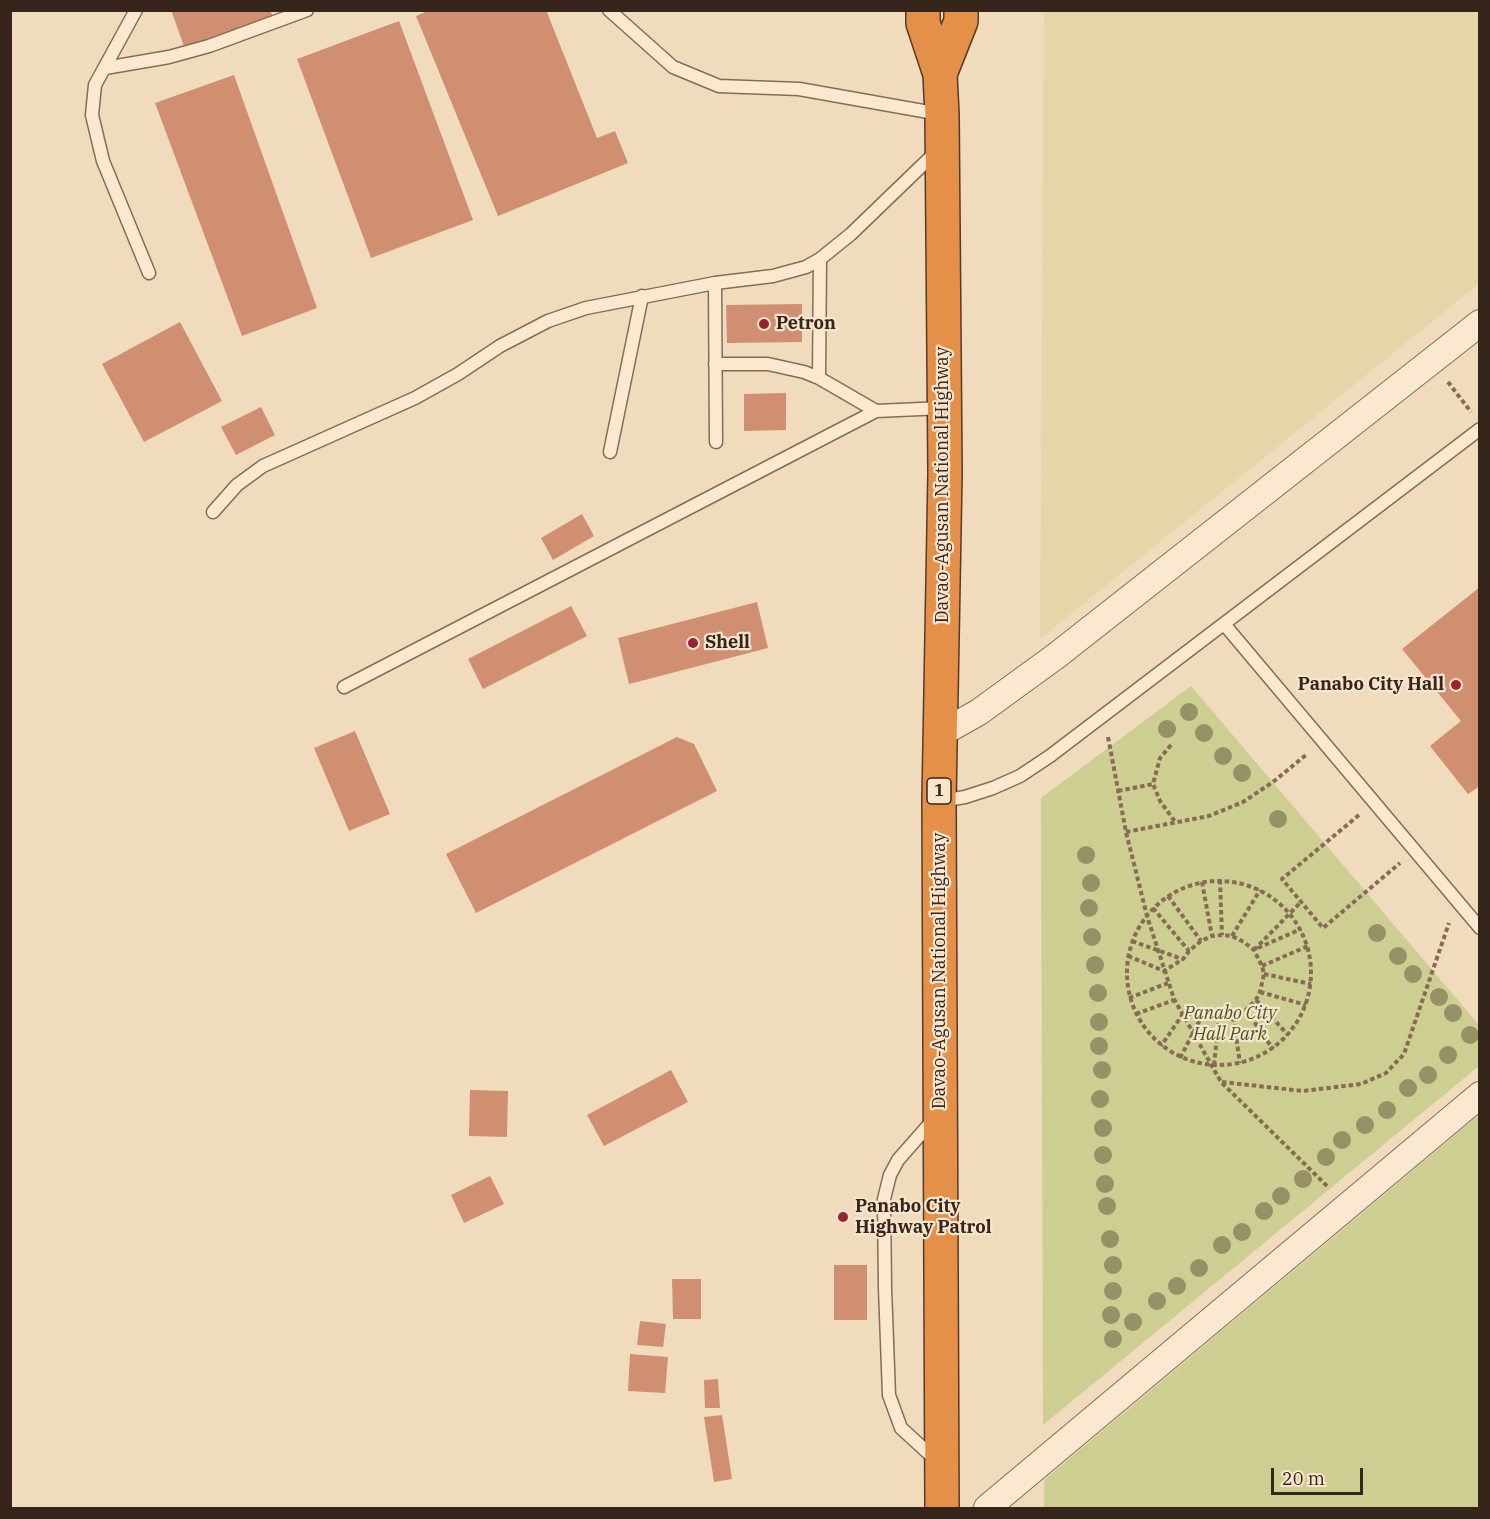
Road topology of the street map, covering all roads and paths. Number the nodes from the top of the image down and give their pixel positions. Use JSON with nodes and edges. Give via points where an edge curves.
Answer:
{"nodes":[{"id":1,"x":136,"y":10,"type":"edge"},
{"id":2,"x":307,"y":10,"type":"edge"},
{"id":3,"x":609,"y":10,"type":"edge"},
{"id":4,"x":923,"y":10,"type":"edge"},
{"id":5,"x":961,"y":10,"type":"edge"},
{"id":6,"x":105,"y":68,"type":"junction"},
{"id":7,"x":940,"y":74,"type":"junction"},
{"id":8,"x":942,"y":115,"type":"junction"},
{"id":9,"x":942,"y":147,"type":"junction"},
{"id":10,"x":820,"y":259,"type":"junction"},
{"id":11,"x":149,"y":273,"type":"dead end"},
{"id":12,"x":715,"y":283,"type":"junction"},
{"id":13,"x":642,"y":296,"type":"junction"},
{"id":14,"x":1479,"y":323,"type":"edge"},
{"id":15,"x":1431,"y":361,"type":"junction"},
{"id":16,"x":715,"y":364,"type":"junction"},
{"id":17,"x":819,"y":378,"type":"junction"},
{"id":18,"x":944,"y":408,"type":"junction"},
{"id":19,"x":876,"y":411,"type":"junction"},
{"id":20,"x":1473,"y":413,"type":"dead end"},
{"id":21,"x":1479,"y":429,"type":"edge"},
{"id":22,"x":716,"y":442,"type":"dead end"},
{"id":23,"x":610,"y":452,"type":"dead end"},
{"id":24,"x":213,"y":512,"type":"dead end"},
{"id":25,"x":1224,"y":624,"type":"junction"},
{"id":26,"x":344,"y":687,"type":"dead end"},
{"id":27,"x":1104,"y":716,"type":"junction"},
{"id":28,"x":940,"y":734,"type":"junction"},
{"id":29,"x":1322,"y":741,"type":"junction"},
{"id":30,"x":1171,"y":745,"type":"dead end"},
{"id":31,"x":1153,"y":784,"type":"junction"},
{"id":32,"x":1118,"y":791,"type":"junction"},
{"id":33,"x":939,"y":801,"type":"junction"},
{"id":34,"x":1373,"y":802,"type":"junction"},
{"id":35,"x":1176,"y":824,"type":"junction"},
{"id":36,"x":1126,"y":832,"type":"junction"},
{"id":37,"x":1414,"y":851,"type":"junction"},
{"id":38,"x":1220,"y":880,"type":"junction"},
{"id":39,"x":1202,"y":882,"type":"junction"},
{"id":40,"x":1260,"y":890,"type":"junction"},
{"id":41,"x":1168,"y":896,"type":"junction"},
{"id":42,"x":1456,"y":901,"type":"junction"},
{"id":43,"x":1302,"y":902,"type":"junction"},
{"id":44,"x":1153,"y":908,"type":"junction"},
{"id":45,"x":1291,"y":913,"type":"junction"},
{"id":46,"x":1147,"y":916,"type":"junction"},
{"id":47,"x":1301,"y":928,"type":"junction"},
{"id":48,"x":1479,"y":928,"type":"edge"},
{"id":49,"x":1222,"y":935,"type":"junction"},
{"id":50,"x":1212,"y":936,"type":"junction"},
{"id":51,"x":1232,"y":936,"type":"junction"},
{"id":52,"x":1132,"y":941,"type":"junction"},
{"id":53,"x":1201,"y":941,"type":"junction"},
{"id":54,"x":1308,"y":946,"type":"junction"},
{"id":55,"x":1157,"y":949,"type":"junction"},
{"id":56,"x":1254,"y":950,"type":"junction"},
{"id":57,"x":1189,"y":951,"type":"junction"},
{"id":58,"x":1128,"y":956,"type":"junction"},
{"id":59,"x":1183,"y":960,"type":"junction"},
{"id":60,"x":1262,"y":966,"type":"junction"},
{"id":61,"x":1164,"y":971,"type":"junction"},
{"id":62,"x":1264,"y":974,"type":"junction"},
{"id":63,"x":1168,"y":983,"type":"junction"},
{"id":64,"x":1311,"y":984,"type":"junction"},
{"id":65,"x":1260,"y":992,"type":"junction"},
{"id":66,"x":1129,"y":998,"type":"junction"},
{"id":67,"x":1174,"y":999,"type":"junction"},
{"id":68,"x":1256,"y":1000,"type":"junction"},
{"id":69,"x":1306,"y":1005,"type":"junction"},
{"id":70,"x":1246,"y":1010,"type":"junction"},
{"id":71,"x":1136,"y":1014,"type":"junction"},
{"id":72,"x":1182,"y":1014,"type":"junction"},
{"id":73,"x":1203,"y":1014,"type":"junction"},
{"id":74,"x":1233,"y":1016,"type":"junction"},
{"id":75,"x":1219,"y":1018,"type":"junction"},
{"id":76,"x":1194,"y":1032,"type":"junction"},
{"id":77,"x":1288,"y":1035,"type":"junction"},
{"id":78,"x":1161,"y":1046,"type":"junction"},
{"id":79,"x":1273,"y":1048,"type":"junction"},
{"id":80,"x":1180,"y":1058,"type":"junction"},
{"id":81,"x":1240,"y":1063,"type":"junction"},
{"id":82,"x":1214,"y":1066,"type":"junction"},
{"id":83,"x":1221,"y":1082,"type":"junction"},
{"id":84,"x":1479,"y":1095,"type":"edge"},
{"id":85,"x":940,"y":1111,"type":"junction"},
{"id":86,"x":1347,"y":1206,"type":"junction"},
{"id":87,"x":942,"y":1465,"type":"junction"},
{"id":88,"x":942,"y":1509,"type":"edge"},
{"id":89,"x":987,"y":1509,"type":"edge"}],
"edges":[{"from":1,"to":6,"type":"lane"},
{"from":2,"to":6,"type":"lane","via":[[209,46]]},
{"from":3,"to":8,"type":"lane","via":[[673,67],[719,86],[799,88]]},
{"from":4,"to":7,"type":"highway","name":"Davao-Agusan National Highway","number":"1","via":[[923,24]]},
{"from":5,"to":7,"type":"highway","name":"Davao-Agusan National Highway","number":"1","via":[[961,21]]},
{"from":6,"to":11,"type":"lane","via":[[95,85],[92,115],[104,161]]},
{"from":7,"to":8,"type":"highway","name":"Davao-Agusan National Highway","number":"1"},
{"from":8,"to":9,"type":"highway","name":"Davao-Agusan National Highway","number":"1"},
{"from":9,"to":10,"type":"lane"},
{"from":9,"to":18,"type":"highway","name":"Davao-Agusan National Highway","number":"1"},
{"from":10,"to":12,"type":"lane","via":[[791,272]]},
{"from":10,"to":17,"type":"lane"},
{"from":12,"to":13,"type":"lane"},
{"from":12,"to":16,"type":"lane"},
{"from":13,"to":23,"type":"lane"},
{"from":13,"to":24,"type":"lane","via":[[548,321],[415,398],[263,466]]},
{"from":14,"to":15,"type":"street"},
{"from":15,"to":20,"type":"path"},
{"from":15,"to":28,"type":"street","via":[[1048,663],[979,712]]},
{"from":16,"to":17,"type":"lane","via":[[768,364]]},
{"from":16,"to":22,"type":"lane"},
{"from":17,"to":19,"type":"lane"},
{"from":18,"to":19,"type":"lane"},
{"from":18,"to":28,"type":"highway","name":"Davao-Agusan National Highway","number":"1"},
{"from":19,"to":26,"type":"lane"},
{"from":21,"to":25,"type":"lane"},
{"from":25,"to":27,"type":"lane"},
{"from":25,"to":29,"type":"lane"},
{"from":27,"to":32,"type":"path"},
{"from":27,"to":33,"type":"lane","via":[[1020,776],[965,797]]},
{"from":28,"to":33,"type":"highway","name":"Davao-Agusan National Highway","number":"1"},
{"from":29,"to":34,"type":"lane"},
{"from":29,"to":35,"type":"path","via":[[1242,802]]},
{"from":30,"to":31,"type":"path","via":[[1160,758]]},
{"from":31,"to":32,"type":"path"},
{"from":31,"to":35,"type":"path"},
{"from":32,"to":36,"type":"path"},
{"from":33,"to":85,"type":"highway","name":"Davao-Agusan National Highway","number":"1"},
{"from":34,"to":37,"type":"lane"},
{"from":34,"to":43,"type":"path","via":[[1282,879]]},
{"from":35,"to":36,"type":"path"},
{"from":36,"to":46,"type":"path"},
{"from":37,"to":42,"type":"lane"},
{"from":37,"to":43,"type":"path","via":[[1323,928]]},
{"from":38,"to":39,"type":"path"},
{"from":38,"to":40,"type":"path"},
{"from":38,"to":49,"type":"path"},
{"from":39,"to":41,"type":"path"},
{"from":39,"to":50,"type":"path"},
{"from":40,"to":45,"type":"path"},
{"from":40,"to":51,"type":"path"},
{"from":41,"to":44,"type":"path"},
{"from":41,"to":53,"type":"path"},
{"from":42,"to":48,"type":"lane"},
{"from":42,"to":83,"type":"path","via":[[1404,1054],[1386,1073],[1361,1084],[1303,1091]]},
{"from":43,"to":45,"type":"path"},
{"from":44,"to":46,"type":"path"},
{"from":44,"to":57,"type":"path"},
{"from":45,"to":47,"type":"path"},
{"from":45,"to":56,"type":"path"},
{"from":46,"to":52,"type":"path"},
{"from":46,"to":55,"type":"path"},
{"from":47,"to":54,"type":"path"},
{"from":47,"to":56,"type":"path"},
{"from":49,"to":50,"type":"path"},
{"from":49,"to":51,"type":"path"},
{"from":50,"to":53,"type":"path"},
{"from":51,"to":56,"type":"path"},
{"from":52,"to":55,"type":"path"},
{"from":52,"to":58,"type":"path"},
{"from":53,"to":57,"type":"path"},
{"from":54,"to":60,"type":"path"},
{"from":54,"to":64,"type":"path"},
{"from":55,"to":59,"type":"path"},
{"from":55,"to":61,"type":"path"},
{"from":56,"to":60,"type":"path"},
{"from":57,"to":59,"type":"path"},
{"from":58,"to":61,"type":"path"},
{"from":58,"to":66,"type":"path"},
{"from":59,"to":61,"type":"path"},
{"from":60,"to":62,"type":"path"},
{"from":61,"to":63,"type":"path"},
{"from":62,"to":64,"type":"path"},
{"from":62,"to":65,"type":"path"},
{"from":63,"to":66,"type":"path"},
{"from":63,"to":67,"type":"path"},
{"from":64,"to":69,"type":"path"},
{"from":65,"to":68,"type":"path"},
{"from":65,"to":69,"type":"path"},
{"from":66,"to":71,"type":"path"},
{"from":67,"to":71,"type":"path"},
{"from":67,"to":72,"type":"path"},
{"from":68,"to":70,"type":"path"},
{"from":68,"to":77,"type":"path"},
{"from":69,"to":77,"type":"path"},
{"from":70,"to":74,"type":"path"},
{"from":70,"to":79,"type":"path"},
{"from":71,"to":78,"type":"path"},
{"from":72,"to":73,"type":"path"},
{"from":72,"to":76,"type":"path"},
{"from":72,"to":78,"type":"path"},
{"from":73,"to":75,"type":"path"},
{"from":73,"to":76,"type":"path"},
{"from":74,"to":75,"type":"path"},
{"from":74,"to":81,"type":"path"},
{"from":75,"to":82,"type":"path"},
{"from":76,"to":80,"type":"path"},
{"from":76,"to":82,"type":"path"},
{"from":77,"to":79,"type":"path"},
{"from":78,"to":80,"type":"path"},
{"from":79,"to":81,"type":"path"},
{"from":80,"to":82,"type":"path"},
{"from":81,"to":82,"type":"path"},
{"from":82,"to":83,"type":"path"},
{"from":83,"to":86,"type":"path"},
{"from":84,"to":86,"type":"street"},
{"from":85,"to":87,"type":"highway","name":"Davao-Agusan National Highway","number":"1"},
{"from":85,"to":87,"type":"lane","via":[[898,1160],[884,1199],[889,1395],[901,1428]]},
{"from":86,"to":89,"type":"street"},
{"from":87,"to":88,"type":"highway","name":"Davao-Agusan National Highway","number":"1"}]}
